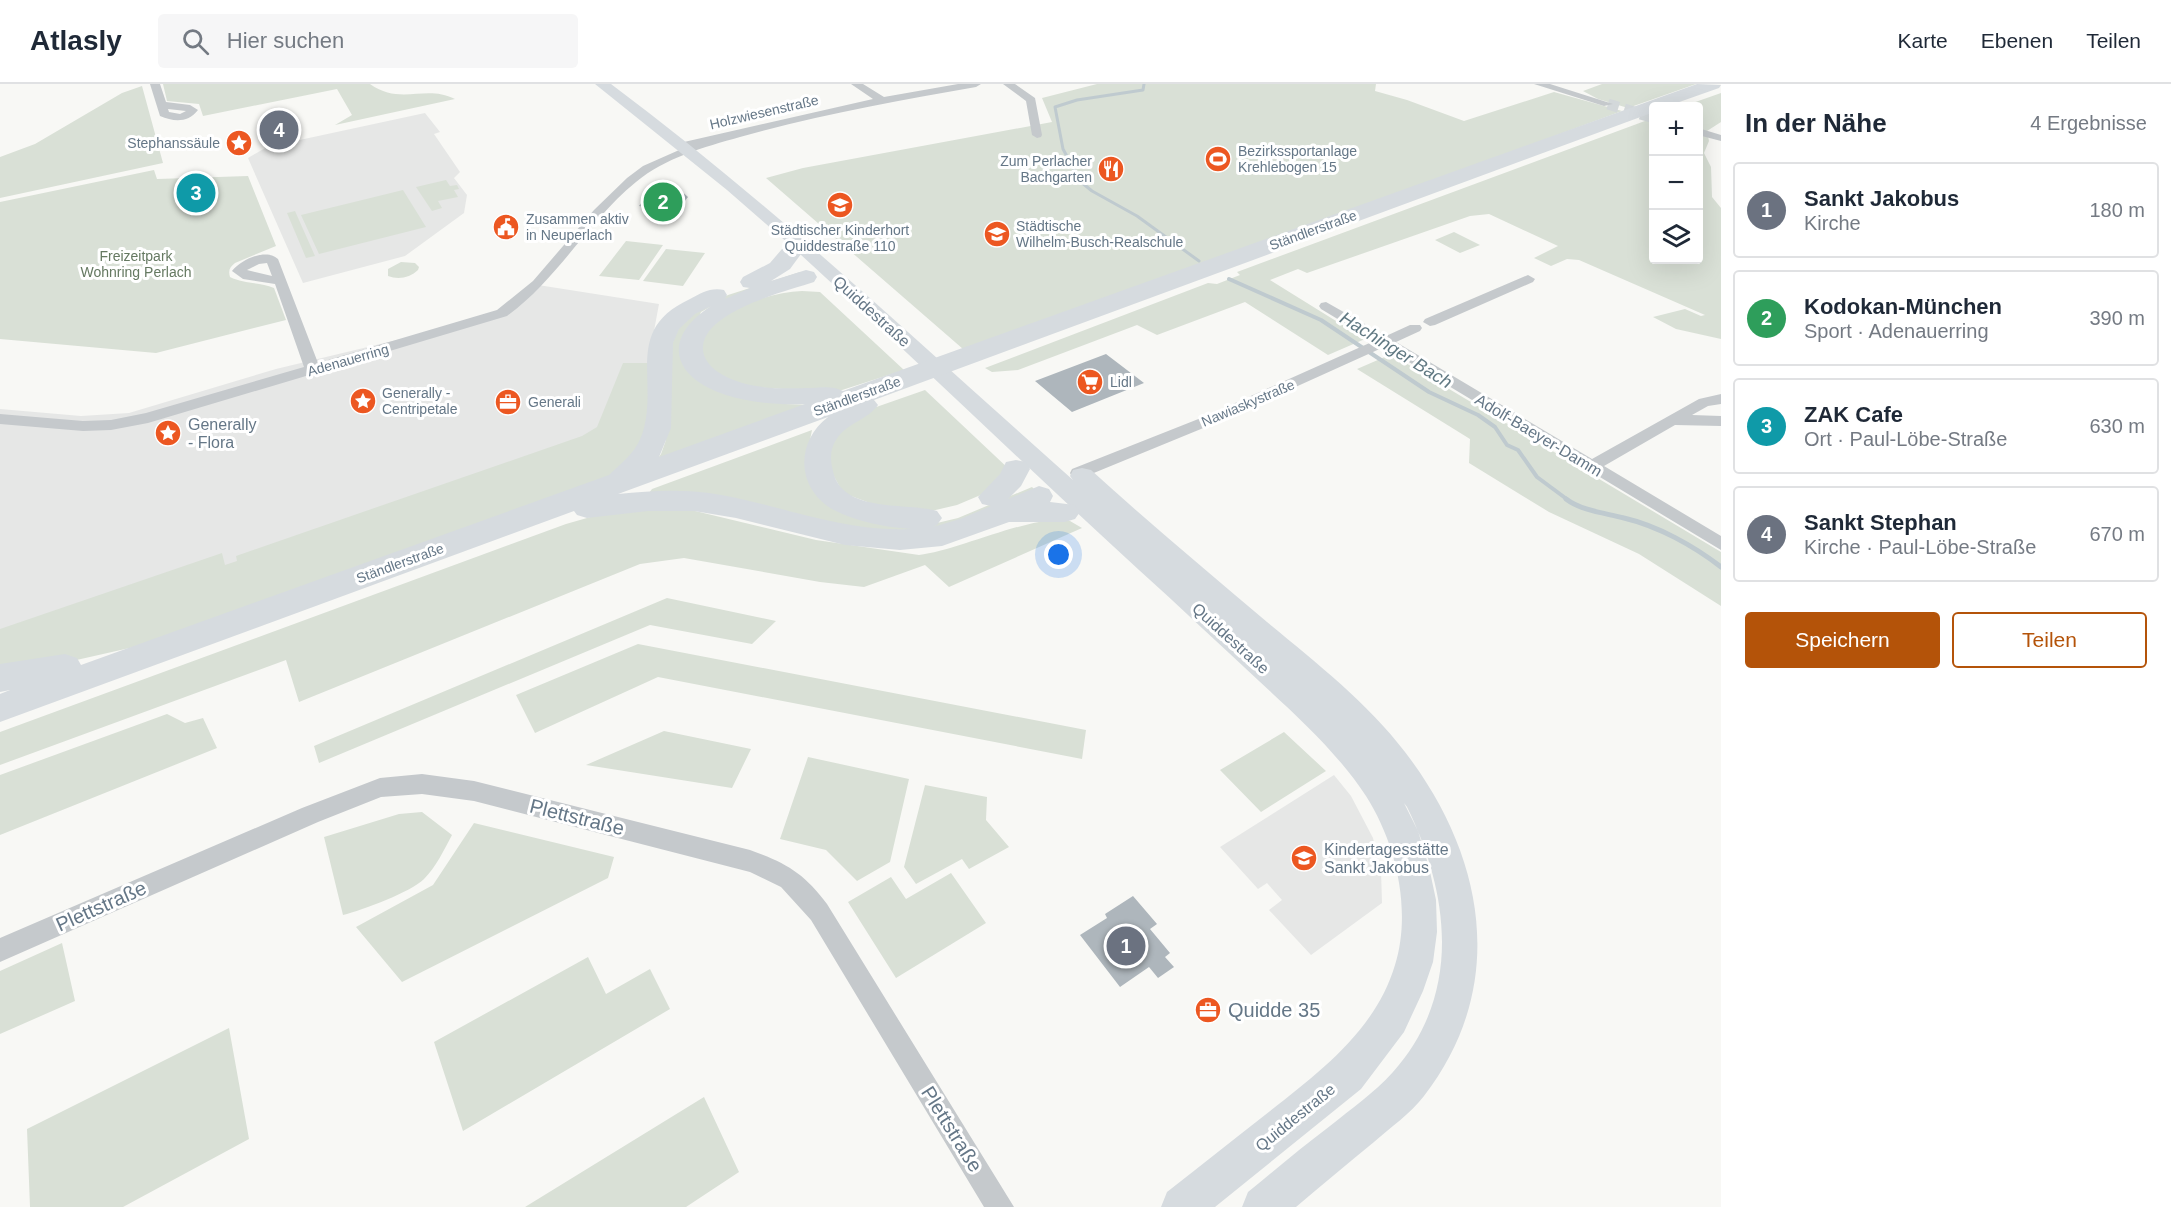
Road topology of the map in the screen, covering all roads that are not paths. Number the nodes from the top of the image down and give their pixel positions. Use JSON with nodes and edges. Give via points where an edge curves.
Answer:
{"nodes":[{"id":1,"x":155,"y":84,"type":"edge"},
{"id":2,"x":602,"y":84,"type":"edge"},
{"id":3,"x":621,"y":84,"type":"edge"},
{"id":4,"x":856,"y":84,"type":"edge"},
{"id":5,"x":976,"y":84,"type":"edge"},
{"id":6,"x":1008,"y":84,"type":"edge"},
{"id":7,"x":1539,"y":84,"type":"edge"},
{"id":8,"x":1713,"y":84,"type":"edge"},
{"id":9,"x":1721,"y":87,"type":"edge"},
{"id":10,"x":883,"y":101,"type":"junction"},
{"id":11,"x":1680,"y":102,"type":"edge"},
{"id":12,"x":1608,"y":104,"type":"tunnel mouth"},
{"id":13,"x":161,"y":105,"type":"dead end"},
{"id":14,"x":1649,"y":113,"type":"edge"},
{"id":15,"x":1703,"y":133,"type":"edge"},
{"id":16,"x":1037,"y":135,"type":"dead end"},
{"id":17,"x":1721,"y":138,"type":"edge"},
{"id":18,"x":691,"y":145,"type":"junction"},
{"id":19,"x":811,"y":265,"type":"junction"},
{"id":20,"x":1528,"y":279,"type":"dead end"},
{"id":21,"x":279,"y":281,"type":"dead end"},
{"id":22,"x":1326,"y":306,"type":"dead end"},
{"id":23,"x":1430,"y":322,"type":"dead end"},
{"id":24,"x":1415,"y":328,"type":"dead end"},
{"id":25,"x":1002,"y":348,"type":"junction"},
{"id":26,"x":1373,"y":348,"type":"junction"},
{"id":27,"x":313,"y":370,"type":"junction"},
{"id":28,"x":880,"y":393,"type":"junction"},
{"id":29,"x":1721,"y":399,"type":"edge"},
{"id":30,"x":0,"y":419,"type":"edge"},
{"id":31,"x":1673,"y":420,"type":"junction"},
{"id":32,"x":1721,"y":421,"type":"edge"},
{"id":33,"x":1015,"y":440,"type":"junction"},
{"id":34,"x":1591,"y":466,"type":"junction"},
{"id":35,"x":614,"y":485,"type":"junction"},
{"id":36,"x":1049,"y":485,"type":"junction"},
{"id":37,"x":997,"y":505,"type":"junction"},
{"id":38,"x":579,"y":509,"type":"junction"},
{"id":39,"x":1721,"y":544,"type":"edge"},
{"id":40,"x":137,"y":658,"type":"junction"},
{"id":41,"x":0,"y":678,"type":"edge"},
{"id":42,"x":0,"y":708,"type":"edge"},
{"id":43,"x":0,"y":722,"type":"edge"},
{"id":44,"x":0,"y":950,"type":"edge"},
{"id":45,"x":1000,"y":1207,"type":"edge"},
{"id":46,"x":1182,"y":1207,"type":"edge"},
{"id":47,"x":1263,"y":1207,"type":"edge"}],
"edges":[{"from":1,"to":13,"type":"street"},
{"from":2,"to":18,"type":"main road"},
{"from":3,"to":18,"type":"main road"},
{"from":4,"to":10,"type":"street"},
{"from":5,"to":10,"type":"street","name":"Holzwiesenstraße"},
{"from":6,"to":16,"type":"street","via":[[1031,100]]},
{"from":7,"to":12,"type":"street"},
{"from":8,"to":25,"type":"highway","name":"Ständlerstraße"},
{"from":9,"to":11,"type":"highway"},
{"from":10,"to":18,"type":"street","name":"Holzwiesenstraße"},
{"from":14,"to":25,"type":"highway","name":"Ständlerstraße"},
{"from":15,"to":17,"type":"street"},
{"from":18,"to":19,"type":"main road","name":"Quiddestraße"},
{"from":18,"to":19,"type":"main road","name":"Quiddestraße"},
{"from":18,"to":27,"type":"street","name":"Adenauerring","via":[[638,174],[613,196],[527,296],[502,313]]},
{"from":19,"to":28,"type":"highway","via":[[772,289],[726,307],[697,328],[691,338],[690,355],[712,380],[771,396]]},
{"from":19,"to":33,"type":"main road","name":"Quiddestraße","via":[[858,298]]},
{"from":19,"to":35,"type":"highway","via":[[707,298],[669,324],[657,356],[659,410],[653,443],[639,464]]},
{"from":19,"to":36,"type":"main road","name":"Quiddestraße"},
{"from":20,"to":23,"type":"street"},
{"from":21,"to":27,"type":"street"},
{"from":22,"to":26,"type":"street","name":"Adolf-Baeyer-Damm"},
{"from":24,"to":26,"type":"street","name":"Nawiaskystraße"},
{"from":25,"to":28,"type":"highway","name":"Ständlerstraße"},
{"from":26,"to":34,"type":"street","name":"Adolf-Baeyer-Damm"},
{"from":26,"to":36,"type":"street","name":"Nawiaskystraße"},
{"from":27,"to":30,"type":"street","name":"Adenauerring","via":[[111,425]]},
{"from":28,"to":35,"type":"highway","name":"Ständlerstraße"},
{"from":28,"to":37,"type":"highway","via":[[829,430],[820,443],[816,467],[822,482],[835,496],[874,515],[915,519]]},
{"from":28,"to":38,"type":"highway","name":"Ständlerstraße"},
{"from":29,"to":31,"type":"street","via":[[1708,400]]},
{"from":31,"to":32,"type":"street"},
{"from":31,"to":34,"type":"street"},
{"from":33,"to":36,"type":"main road","name":"Quiddestraße"},
{"from":33,"to":36,"type":"main road"},
{"from":34,"to":39,"type":"street","name":"Adolf-Baeyer-Damm"},
{"from":35,"to":40,"type":"highway","name":"Ständlerstraße"},
{"from":36,"to":37,"type":"highway"},
{"from":36,"to":37,"type":"highway"},
{"from":36,"to":46,"type":"main road","name":"Quiddestraße","via":[[1099,518],[1327,727],[1370,776],[1399,826],[1415,878],[1421,930],[1416,960],[1407,989],[1371,1050],[1347,1075]]},
{"from":36,"to":47,"type":"main road","name":"Quiddestraße","via":[[1352,714],[1394,761],[1434,823],[1455,882],[1462,946],[1449,1014],[1432,1049],[1410,1082],[1383,1108]]},
{"from":37,"to":38,"type":"highway","via":[[945,534],[892,540],[848,536],[707,503],[633,503]]},
{"from":38,"to":43,"type":"highway","name":"Ständlerstraße"},
{"from":40,"to":41,"type":"highway","via":[[122,657]]},
{"from":40,"to":42,"type":"highway","name":"Ständlerstraße"},
{"from":44,"to":45,"type":"street","name":"Plettstraße","via":[[380,788],[422,784],[474,791],[727,855],[784,873],[803,890]]}]}
